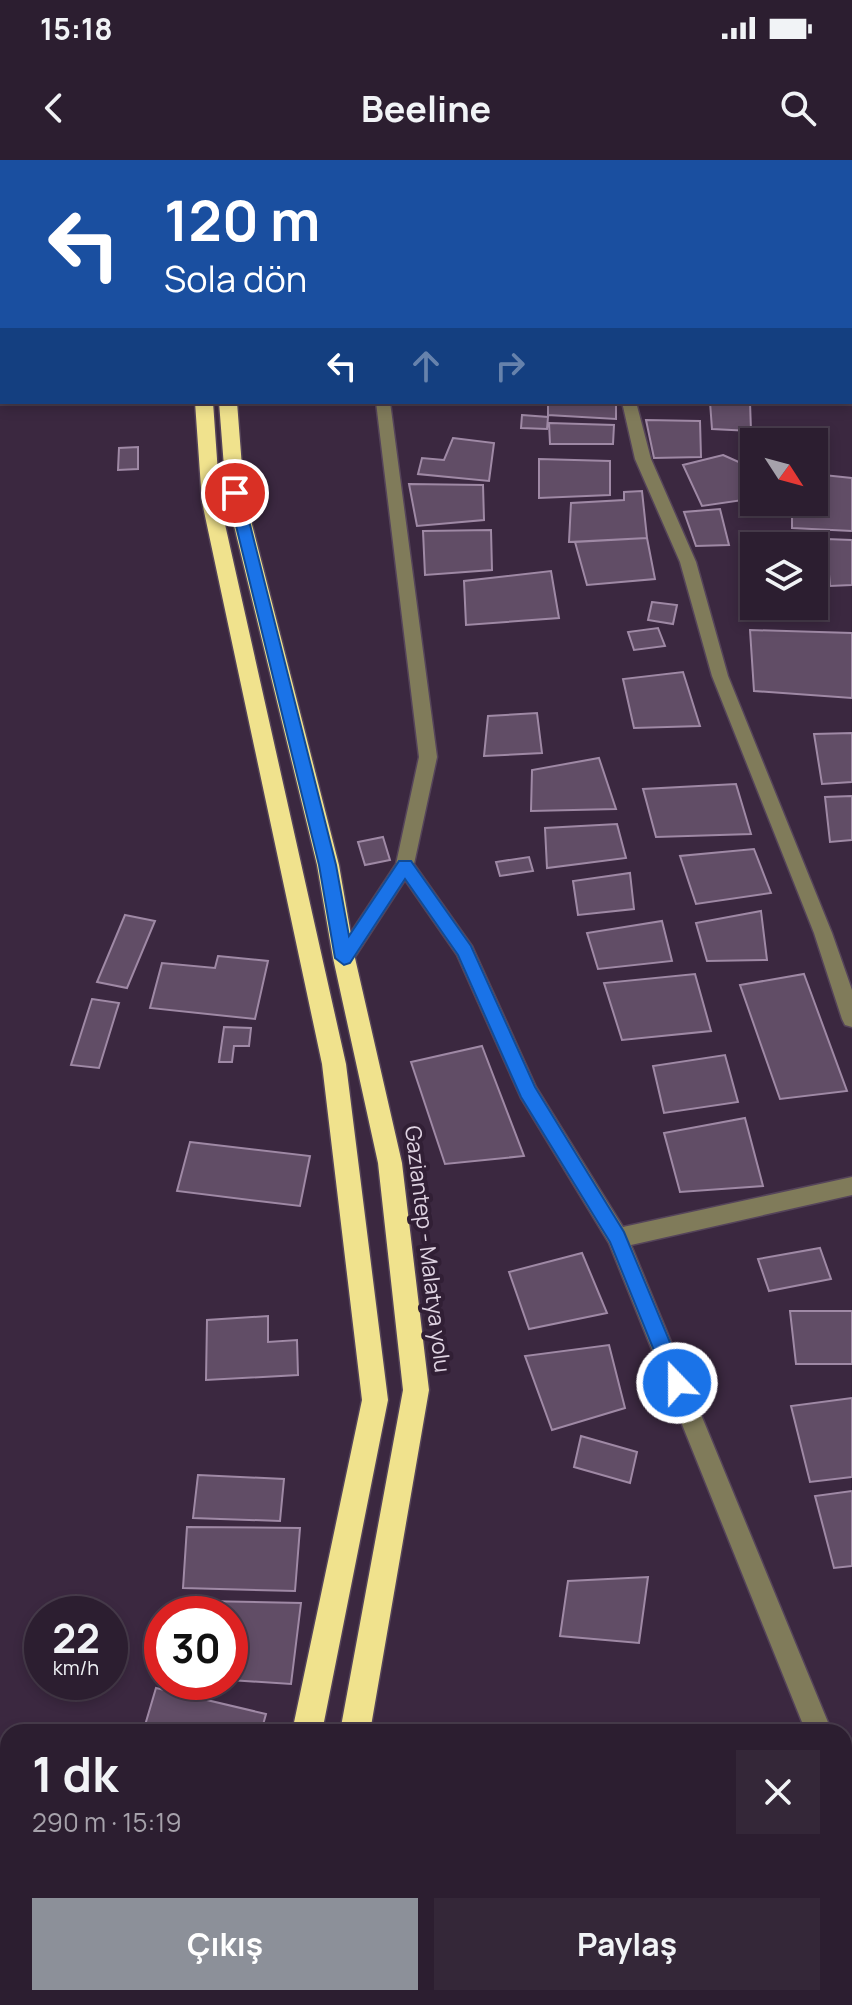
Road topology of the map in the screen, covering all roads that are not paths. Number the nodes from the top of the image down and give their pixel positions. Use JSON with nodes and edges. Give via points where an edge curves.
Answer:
{"nodes":[{"id":1,"x":204,"y":404,"type":"edge"},
{"id":2,"x":228,"y":404,"type":"edge"},
{"id":3,"x":383,"y":404,"type":"edge"},
{"id":4,"x":629,"y":404,"type":"edge"},
{"id":5,"x":405,"y":865,"type":"junction"},
{"id":6,"x":344,"y":958,"type":"junction"},
{"id":7,"x":852,"y":1019,"type":"edge"},
{"id":8,"x":852,"y":1186,"type":"edge"},
{"id":9,"x":618,"y":1238,"type":"junction"},
{"id":10,"x":309,"y":1724,"type":"edge"},
{"id":11,"x":356,"y":1724,"type":"edge"},
{"id":12,"x":816,"y":1724,"type":"edge"}],
"edges":[{"from":1,"to":10,"type":"highway","via":[[211,502],[334,1064],[375,1400]]},
{"from":2,"to":6,"type":"highway","name":"Gaziantep - Malatya yolu","via":[[235,493],[328,865]]},
{"from":3,"to":5,"type":"street","via":[[428,757]]},
{"from":4,"to":7,"type":"street","via":[[643,459],[688,562],[720,676]]},
{"from":5,"to":6,"type":"street"},
{"from":5,"to":9,"type":"street","via":[[465,951],[528,1092]]},
{"from":6,"to":11,"type":"highway","name":"Gaziantep - Malatya yolu","via":[[390,1163],[416,1390]]},
{"from":8,"to":9,"type":"street"},
{"from":9,"to":12,"type":"street"}]}
